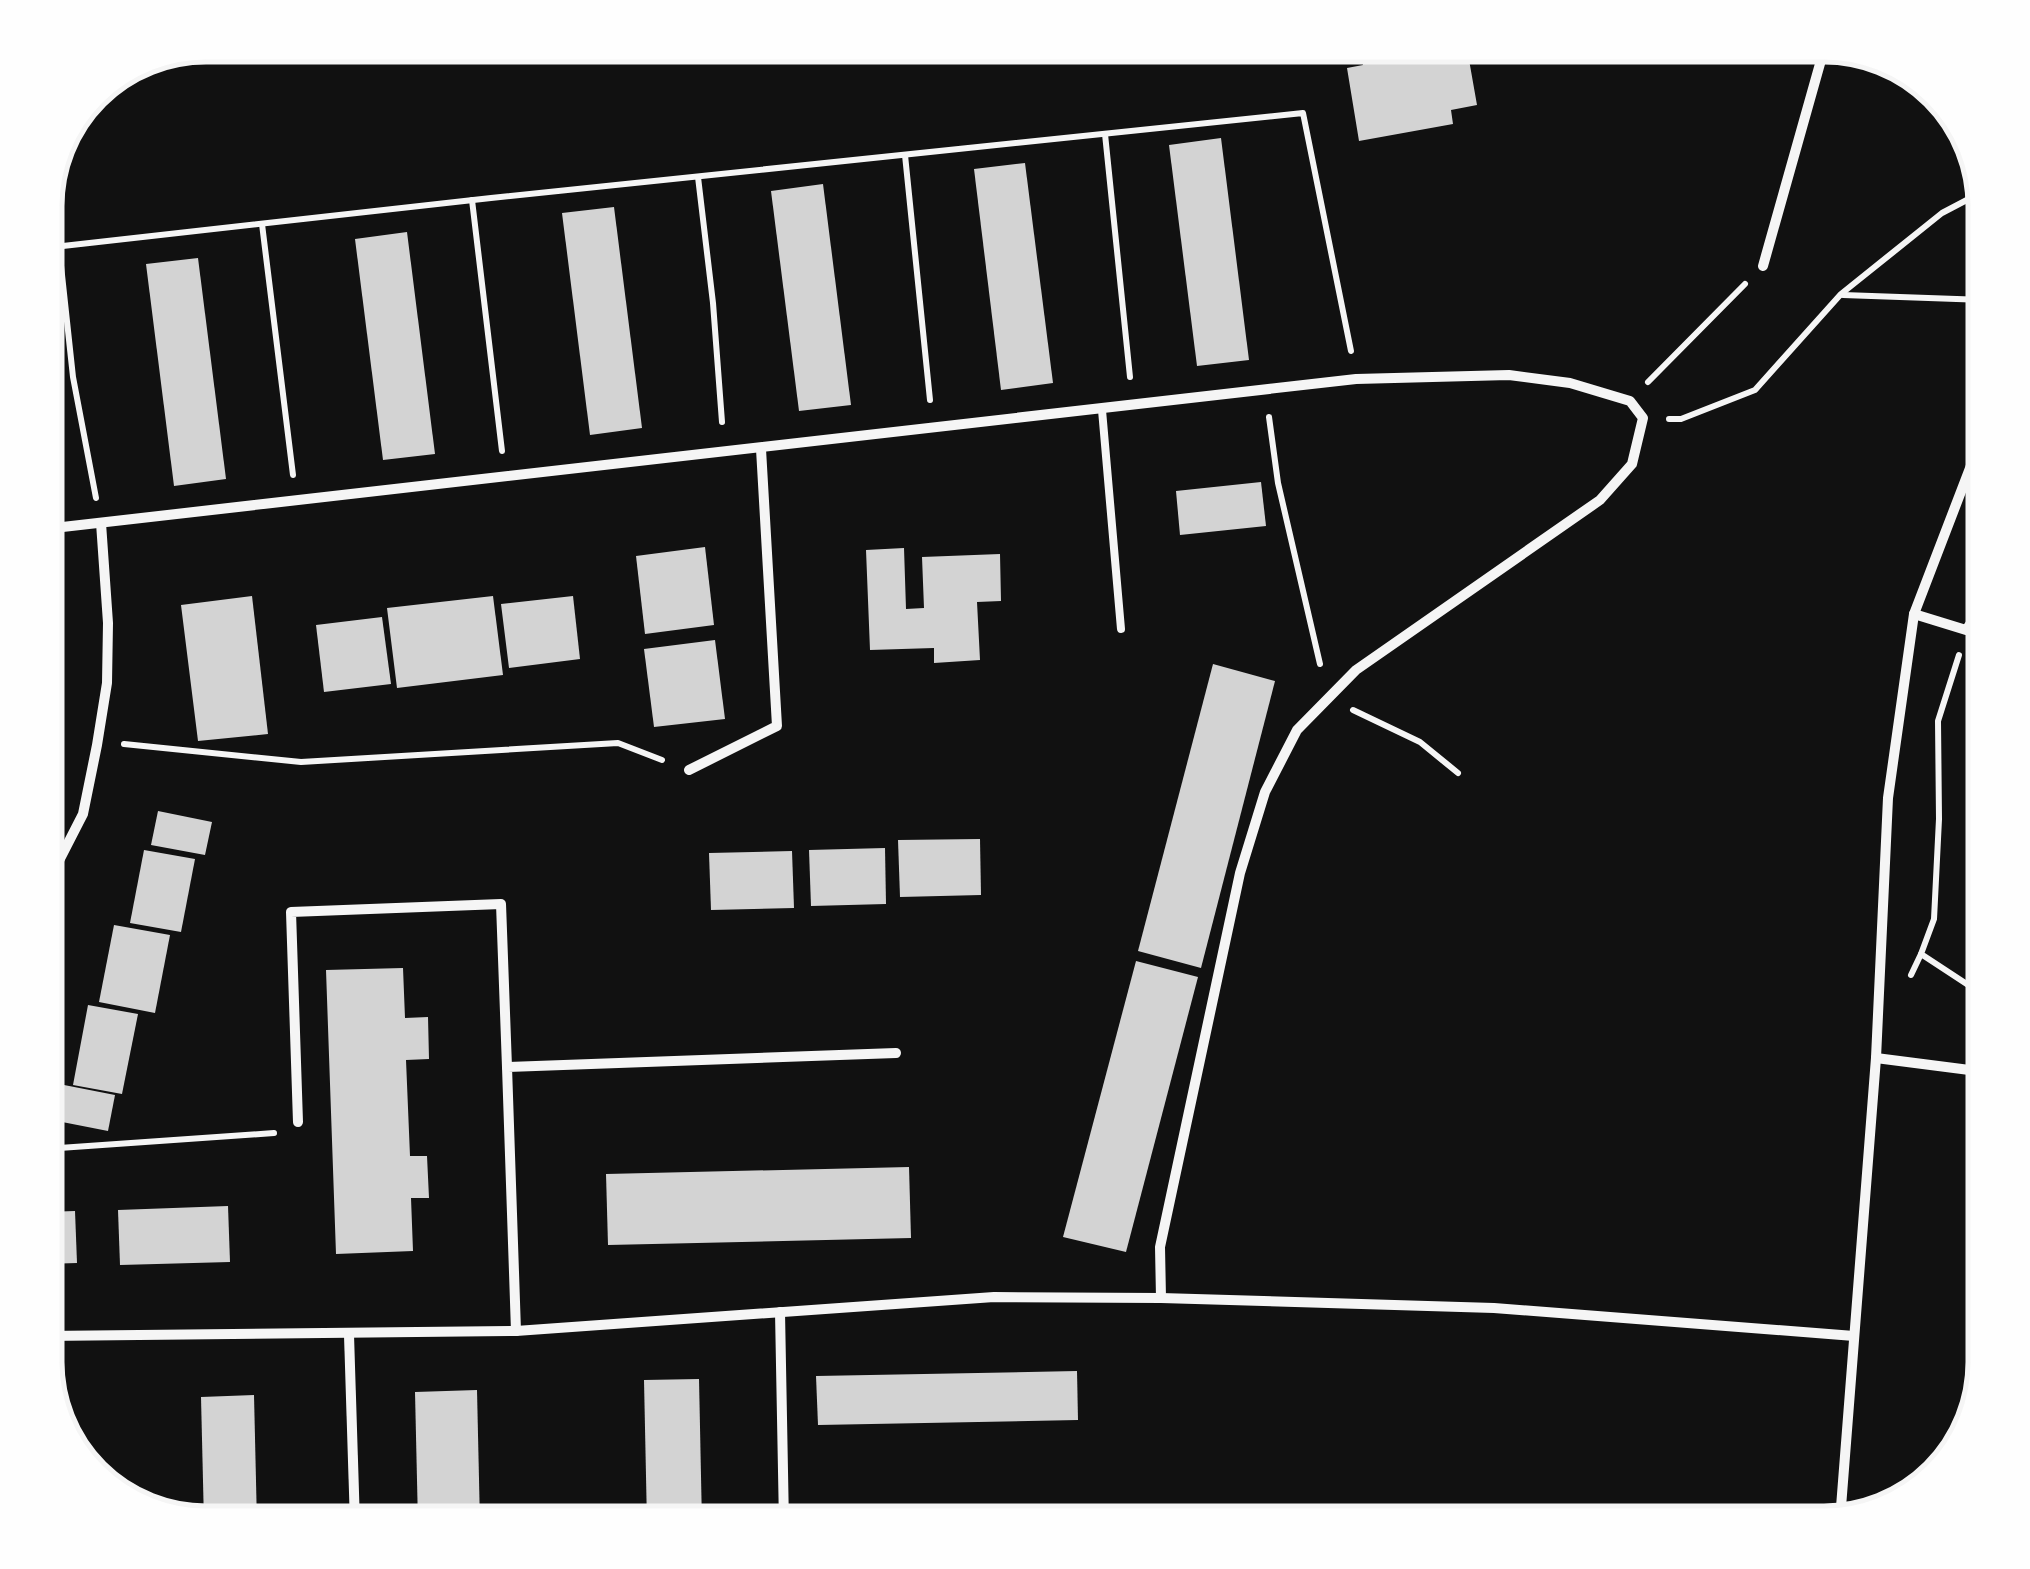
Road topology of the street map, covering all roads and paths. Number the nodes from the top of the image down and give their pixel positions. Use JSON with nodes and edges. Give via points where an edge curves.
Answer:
{"nodes":[{"id":1,"x":1820,"y":62,"type":"edge"},
{"id":2,"x":1106,"y":134,"type":"junction"},
{"id":3,"x":905,"y":155,"type":"junction"},
{"id":4,"x":698,"y":178,"type":"junction"},
{"id":5,"x":472,"y":200,"type":"junction"},
{"id":6,"x":1967,"y":200,"type":"edge"},
{"id":7,"x":262,"y":224,"type":"junction"},
{"id":8,"x":63,"y":246,"type":"edge"},
{"id":9,"x":1763,"y":266,"type":"joint"},
{"id":10,"x":63,"y":293,"type":"edge"},
{"id":11,"x":1842,"y":294,"type":"junction"},
{"id":12,"x":1968,"y":299,"type":"edge"},
{"id":13,"x":1356,"y":379,"type":"junction"},
{"id":14,"x":1266,"y":391,"type":"junction"},
{"id":15,"x":1630,"y":400,"type":"junction"},
{"id":16,"x":1133,"y":403,"type":"junction"},
{"id":17,"x":1102,"y":410,"type":"junction"},
{"id":18,"x":1642,"y":418,"type":"junction"},
{"id":19,"x":933,"y":426,"type":"junction"},
{"id":20,"x":762,"y":449,"type":"junction"},
{"id":21,"x":724,"y":454,"type":"junction"},
{"id":22,"x":1968,"y":473,"type":"edge"},
{"id":23,"x":506,"y":477,"type":"junction"},
{"id":24,"x":296,"y":501,"type":"junction"},
{"id":25,"x":101,"y":523,"type":"junction"},
{"id":26,"x":63,"y":527,"type":"edge"},
{"id":27,"x":1914,"y":614,"type":"junction"},
{"id":28,"x":1968,"y":627,"type":"edge"},
{"id":29,"x":1121,"y":629,"type":"dead end"},
{"id":30,"x":1966,"y":630,"type":"junction"},
{"id":31,"x":1328,"y":698,"type":"junction"},
{"id":32,"x":98,"y":742,"type":"junction"},
{"id":33,"x":689,"y":770,"type":"joint"},
{"id":34,"x":1458,"y":773,"type":"dead end"},
{"id":35,"x":63,"y":852,"type":"edge"},
{"id":36,"x":1968,"y":985,"type":"edge"},
{"id":37,"x":896,"y":1054,"type":"dead end"},
{"id":38,"x":1876,"y":1058,"type":"junction"},
{"id":39,"x":507,"y":1067,"type":"junction"},
{"id":40,"x":1968,"y":1070,"type":"edge"},
{"id":41,"x":298,"y":1122,"type":"joint"},
{"id":42,"x":63,"y":1147,"type":"edge"},
{"id":43,"x":1161,"y":1298,"type":"junction"},
{"id":44,"x":780,"y":1312,"type":"junction"},
{"id":45,"x":516,"y":1331,"type":"junction"},
{"id":46,"x":349,"y":1335,"type":"junction"},
{"id":47,"x":63,"y":1336,"type":"edge"},
{"id":48,"x":1854,"y":1336,"type":"junction"},
{"id":49,"x":1841,"y":1505,"type":"edge"},
{"id":50,"x":354,"y":1506,"type":"edge"},
{"id":51,"x":784,"y":1506,"type":"edge"}],
"edges":[{"from":1,"to":9,"type":"street"},
{"from":2,"to":3,"type":"path"},
{"from":2,"to":13,"type":"path","via":[[1304,113]]},
{"from":2,"to":16,"type":"path"},
{"from":3,"to":4,"type":"path"},
{"from":3,"to":19,"type":"path"},
{"from":4,"to":5,"type":"path"},
{"from":4,"to":21,"type":"path"},
{"from":5,"to":7,"type":"path"},
{"from":5,"to":23,"type":"path"},
{"from":6,"to":11,"type":"path"},
{"from":7,"to":8,"type":"path"},
{"from":7,"to":24,"type":"path"},
{"from":9,"to":15,"type":"path"},
{"from":10,"to":25,"type":"path"},
{"from":11,"to":12,"type":"path"},
{"from":11,"to":18,"type":"path","via":[[1754,390],[1681,419]]},
{"from":13,"to":14,"type":"street"},
{"from":13,"to":15,"type":"street","via":[[1509,375]]},
{"from":14,"to":16,"type":"street"},
{"from":14,"to":31,"type":"path","via":[[1278,483]]},
{"from":15,"to":18,"type":"street"},
{"from":16,"to":17,"type":"street"},
{"from":17,"to":19,"type":"street"},
{"from":17,"to":29,"type":"lane"},
{"from":18,"to":31,"type":"street","via":[[1632,464],[1600,500],[1356,670]]},
{"from":19,"to":20,"type":"street"},
{"from":20,"to":21,"type":"street"},
{"from":20,"to":33,"type":"street","via":[[777,726]]},
{"from":21,"to":23,"type":"street"},
{"from":22,"to":27,"type":"street"},
{"from":23,"to":24,"type":"street"},
{"from":24,"to":25,"type":"street"},
{"from":25,"to":26,"type":"street"},
{"from":25,"to":32,"type":"street","via":[[108,623]]},
{"from":27,"to":30,"type":"street"},
{"from":27,"to":38,"type":"street","via":[[1888,798]]},
{"from":28,"to":30,"type":"street"},
{"from":30,"to":36,"type":"path","via":[[1938,721],[1934,919],[1920,954]]},
{"from":31,"to":34,"type":"path","via":[[1420,742]]},
{"from":31,"to":43,"type":"street","via":[[1297,730],[1265,792],[1240,873],[1160,1247]]},
{"from":32,"to":33,"type":"path","via":[[301,762],[618,743]]},
{"from":32,"to":35,"type":"street","via":[[82,814]]},
{"from":37,"to":39,"type":"street"},
{"from":38,"to":40,"type":"street"},
{"from":38,"to":48,"type":"street"},
{"from":39,"to":41,"type":"street","via":[[501,904],[291,912]]},
{"from":39,"to":45,"type":"street"},
{"from":41,"to":42,"type":"path","via":[[288,1132]]},
{"from":43,"to":44,"type":"street","via":[[994,1297]]},
{"from":43,"to":48,"type":"street","via":[[1494,1308]]},
{"from":44,"to":45,"type":"street"},
{"from":44,"to":51,"type":"street"},
{"from":45,"to":46,"type":"street"},
{"from":46,"to":47,"type":"street"},
{"from":46,"to":50,"type":"street"},
{"from":48,"to":49,"type":"street"}]}
